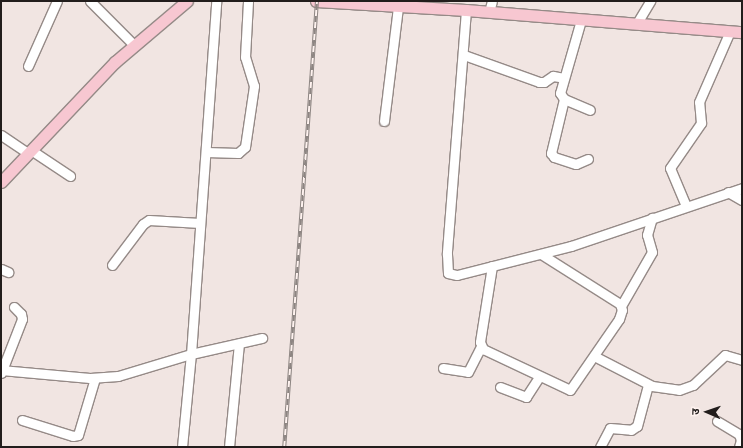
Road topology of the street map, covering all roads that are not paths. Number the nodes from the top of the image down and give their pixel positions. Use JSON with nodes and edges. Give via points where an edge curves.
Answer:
{"nodes":[{"id":1,"x":57,"y":1,"type":"edge"},
{"id":2,"x":90,"y":1,"type":"edge"},
{"id":3,"x":187,"y":1,"type":"edge"},
{"id":4,"x":216,"y":1,"type":"edge"},
{"id":5,"x":248,"y":1,"type":"edge"},
{"id":6,"x":316,"y":1,"type":"edge"},
{"id":7,"x":650,"y":1,"type":"edge"},
{"id":8,"x":343,"y":2,"type":"edge"},
{"id":9,"x":491,"y":6,"type":"edge"},
{"id":10,"x":398,"y":7,"type":"junction"},
{"id":11,"x":466,"y":10,"type":"junction"},
{"id":12,"x":581,"y":20,"type":"junction"},
{"id":13,"x":637,"y":23,"type":"junction"},
{"id":14,"x":730,"y":31,"type":"junction"},
{"id":15,"x":742,"y":32,"type":"edge"},
{"id":16,"x":134,"y":45,"type":"junction"},
{"id":17,"x":464,"y":55,"type":"junction"},
{"id":18,"x":28,"y":66,"type":"dead end"},
{"id":19,"x":564,"y":78,"type":"junction"},
{"id":20,"x":564,"y":99,"type":"junction"},
{"id":21,"x":590,"y":110,"type":"dead end"},
{"id":22,"x":384,"y":121,"type":"dead end"},
{"id":23,"x":1,"y":135,"type":"edge"},
{"id":24,"x":30,"y":152,"type":"junction"},
{"id":25,"x":206,"y":152,"type":"junction"},
{"id":26,"x":588,"y":159,"type":"dead end"},
{"id":27,"x":70,"y":176,"type":"dead end"},
{"id":28,"x":1,"y":182,"type":"edge"},
{"id":29,"x":742,"y":188,"type":"edge"},
{"id":30,"x":728,"y":192,"type":"junction"},
{"id":31,"x":742,"y":200,"type":"edge"},
{"id":32,"x":686,"y":206,"type":"junction"},
{"id":33,"x":652,"y":218,"type":"junction"},
{"id":34,"x":200,"y":223,"type":"junction"},
{"id":35,"x":541,"y":254,"type":"junction"},
{"id":36,"x":112,"y":265,"type":"dead end"},
{"id":37,"x":492,"y":266,"type":"junction"},
{"id":38,"x":621,"y":306,"type":"junction"},
{"id":39,"x":14,"y":308,"type":"dead end"},
{"id":40,"x":262,"y":338,"type":"dead end"},
{"id":41,"x":239,"y":344,"type":"junction"},
{"id":42,"x":481,"y":346,"type":"junction"},
{"id":43,"x":191,"y":354,"type":"junction"},
{"id":44,"x":594,"y":356,"type":"junction"},
{"id":45,"x":742,"y":360,"type":"edge"},
{"id":46,"x":443,"y":368,"type":"dead end"},
{"id":47,"x":1,"y":371,"type":"edge"},
{"id":48,"x":539,"y":377,"type":"junction"},
{"id":49,"x":95,"y":378,"type":"junction"},
{"id":50,"x":648,"y":385,"type":"junction"},
{"id":51,"x":500,"y":387,"type":"dead end"},
{"id":52,"x":22,"y":420,"type":"dead end"},
{"id":53,"x":717,"y":421,"type":"dead end"},
{"id":54,"x":182,"y":447,"type":"edge"},
{"id":55,"x":229,"y":447,"type":"edge"},
{"id":56,"x":600,"y":447,"type":"edge"},
{"id":57,"x":739,"y":447,"type":"edge"}],
"edges":[{"from":1,"to":18,"type":"street"},
{"from":2,"to":16,"type":"street"},
{"from":3,"to":16,"type":"main road"},
{"from":4,"to":25,"type":"street"},
{"from":5,"to":25,"type":"street","via":[[245,57],[254,86],[245,147],[238,153]]},
{"from":6,"to":8,"type":"main road"},
{"from":7,"to":13,"type":"street"},
{"from":8,"to":10,"type":"main road"},
{"from":9,"to":11,"type":"main road"},
{"from":9,"to":12,"type":"main road"},
{"from":10,"to":11,"type":"main road"},
{"from":10,"to":22,"type":"street"},
{"from":11,"to":17,"type":"street"},
{"from":12,"to":13,"type":"main road"},
{"from":12,"to":19,"type":"street"},
{"from":13,"to":14,"type":"main road"},
{"from":14,"to":15,"type":"main road"},
{"from":14,"to":32,"type":"street","via":[[699,102],[701,123],[670,168]]},
{"from":16,"to":24,"type":"main road","via":[[95,82]]},
{"from":17,"to":19,"type":"street","via":[[539,82],[553,76]]},
{"from":17,"to":37,"type":"street","via":[[446,270],[453,275]]},
{"from":19,"to":20,"type":"street","via":[[560,94]]},
{"from":20,"to":21,"type":"street"},
{"from":20,"to":26,"type":"street","via":[[551,153],[554,157],[576,164]]},
{"from":23,"to":24,"type":"street"},
{"from":24,"to":27,"type":"street"},
{"from":24,"to":28,"type":"main road"},
{"from":25,"to":34,"type":"street"},
{"from":29,"to":30,"type":"street"},
{"from":30,"to":31,"type":"street"},
{"from":30,"to":32,"type":"street"},
{"from":32,"to":33,"type":"street"},
{"from":33,"to":35,"type":"street"},
{"from":33,"to":38,"type":"street","via":[[647,235],[652,252]]},
{"from":34,"to":36,"type":"street","via":[[149,220],[143,224]]},
{"from":34,"to":43,"type":"street"},
{"from":35,"to":37,"type":"street"},
{"from":35,"to":38,"type":"street"},
{"from":37,"to":42,"type":"street"},
{"from":38,"to":44,"type":"street","via":[[622,315]]},
{"from":39,"to":47,"type":"street","via":[[22,318]]},
{"from":40,"to":41,"type":"street"},
{"from":41,"to":43,"type":"street"},
{"from":41,"to":55,"type":"street"},
{"from":42,"to":46,"type":"street","via":[[468,372]]},
{"from":42,"to":48,"type":"street","via":[[487,353]]},
{"from":43,"to":49,"type":"street","via":[[118,376]]},
{"from":43,"to":54,"type":"street"},
{"from":44,"to":48,"type":"street","via":[[570,390]]},
{"from":44,"to":50,"type":"street"},
{"from":45,"to":50,"type":"street","via":[[725,355],[699,381],[684,390]]},
{"from":47,"to":49,"type":"street"},
{"from":48,"to":51,"type":"street","via":[[526,397]]},
{"from":49,"to":52,"type":"street","via":[[78,435],[73,436]]},
{"from":50,"to":56,"type":"street","via":[[637,426],[631,430],[610,428]]},
{"from":53,"to":57,"type":"street","via":[[739,434]]}]}
